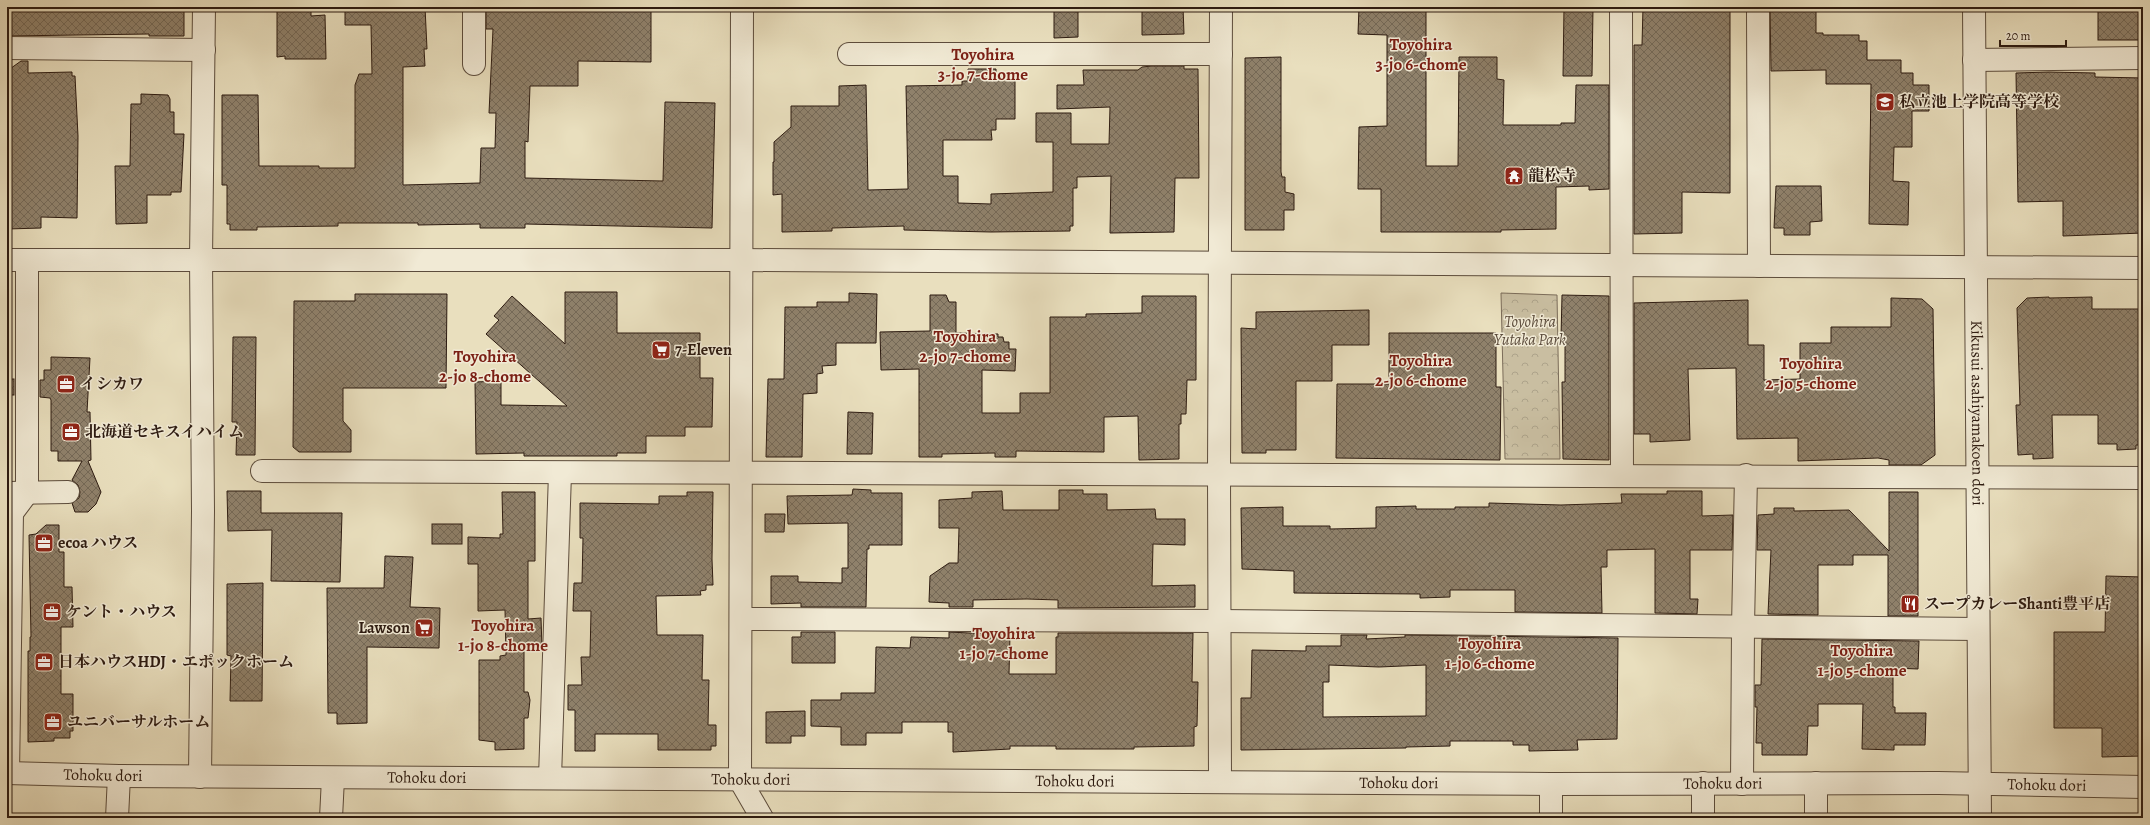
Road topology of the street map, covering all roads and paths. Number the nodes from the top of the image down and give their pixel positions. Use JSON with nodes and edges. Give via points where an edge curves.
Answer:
{"nodes":[{"id":1,"x":204,"y":7,"type":"edge"},
{"id":2,"x":474,"y":7,"type":"edge"},
{"id":3,"x":742,"y":7,"type":"edge"},
{"id":4,"x":1221,"y":7,"type":"edge"},
{"id":5,"x":1621,"y":7,"type":"edge"},
{"id":6,"x":1974,"y":7,"type":"edge"},
{"id":7,"x":1758,"y":10,"type":"dead end"},
{"id":8,"x":7,"y":48,"type":"edge"},
{"id":9,"x":204,"y":50,"type":"junction"},
{"id":10,"x":849,"y":54,"type":"dead end"},
{"id":11,"x":1221,"y":54,"type":"junction"},
{"id":12,"x":2143,"y":58,"type":"edge"},
{"id":13,"x":1974,"y":60,"type":"junction"},
{"id":14,"x":474,"y":64,"type":"dead end"},
{"id":15,"x":201,"y":259,"type":"junction"},
{"id":16,"x":17,"y":260,"type":"edge"},
{"id":17,"x":741,"y":260,"type":"junction"},
{"id":18,"x":1220,"y":264,"type":"junction"},
{"id":19,"x":1620,"y":266,"type":"junction"},
{"id":20,"x":1759,"y":266,"type":"junction"},
{"id":21,"x":1976,"y":267,"type":"junction"},
{"id":22,"x":2143,"y":268,"type":"edge"},
{"id":23,"x":262,"y":471,"type":"dead end"},
{"id":24,"x":560,"y":473,"type":"junction"},
{"id":25,"x":741,"y":473,"type":"junction"},
{"id":26,"x":1219,"y":474,"type":"junction"},
{"id":27,"x":1746,"y":475,"type":"junction"},
{"id":28,"x":1622,"y":476,"type":"junction"},
{"id":29,"x":1977,"y":477,"type":"junction"},
{"id":30,"x":2143,"y":478,"type":"edge"},
{"id":31,"x":68,"y":492,"type":"dead end"},
{"id":32,"x":17,"y":493,"type":"edge"},
{"id":33,"x":742,"y":619,"type":"junction"},
{"id":34,"x":1219,"y":621,"type":"junction"},
{"id":35,"x":1743,"y":627,"type":"junction"},
{"id":36,"x":1978,"y":629,"type":"junction"},
{"id":37,"x":8,"y":773,"type":"edge"},
{"id":38,"x":119,"y":776,"type":"junction"},
{"id":39,"x":200,"y":777,"type":"junction"},
{"id":40,"x":333,"y":778,"type":"junction"},
{"id":41,"x":550,"y":778,"type":"junction"},
{"id":42,"x":740,"y":780,"type":"junction"},
{"id":43,"x":1220,"y":782,"type":"junction"},
{"id":44,"x":1703,"y":783,"type":"junction"},
{"id":45,"x":1816,"y":783,"type":"junction"},
{"id":46,"x":1551,"y":784,"type":"junction"},
{"id":47,"x":1742,"y":784,"type":"junction"},
{"id":48,"x":1978,"y":784,"type":"junction"},
{"id":49,"x":2143,"y":787,"type":"edge"},
{"id":50,"x":117,"y":818,"type":"edge"},
{"id":51,"x":331,"y":818,"type":"edge"},
{"id":52,"x":762,"y":818,"type":"edge"},
{"id":53,"x":1551,"y":818,"type":"edge"},
{"id":54,"x":1703,"y":818,"type":"edge"},
{"id":55,"x":1816,"y":818,"type":"edge"},
{"id":56,"x":1980,"y":818,"type":"edge"}],
"edges":[{"from":1,"to":9,"type":"street"},
{"from":2,"to":14,"type":"street"},
{"from":3,"to":17,"type":"street"},
{"from":4,"to":11,"type":"street"},
{"from":5,"to":19,"type":"street"},
{"from":6,"to":13,"type":"street","name":"Kikusui asahiyamakoen dori"},
{"from":7,"to":20,"type":"street"},
{"from":8,"to":9,"type":"street"},
{"from":9,"to":15,"type":"street"},
{"from":10,"to":11,"type":"street"},
{"from":11,"to":18,"type":"street"},
{"from":12,"to":13,"type":"street"},
{"from":13,"to":21,"type":"street","name":"Kikusui asahiyamakoen dori"},
{"from":15,"to":16,"type":"street"},
{"from":15,"to":17,"type":"street"},
{"from":15,"to":39,"type":"street","via":[[203,510]]},
{"from":16,"to":32,"type":"street"},
{"from":17,"to":18,"type":"street"},
{"from":17,"to":25,"type":"street"},
{"from":18,"to":19,"type":"street"},
{"from":18,"to":26,"type":"street"},
{"from":19,"to":20,"type":"street"},
{"from":19,"to":28,"type":"street"},
{"from":20,"to":21,"type":"street"},
{"from":21,"to":22,"type":"street"},
{"from":21,"to":29,"type":"street","name":"Kikusui asahiyamakoen dori"},
{"from":23,"to":24,"type":"street"},
{"from":24,"to":25,"type":"street"},
{"from":24,"to":41,"type":"street"},
{"from":25,"to":26,"type":"street"},
{"from":25,"to":33,"type":"street"},
{"from":26,"to":28,"type":"street"},
{"from":26,"to":34,"type":"street"},
{"from":27,"to":28,"type":"street"},
{"from":27,"to":29,"type":"street"},
{"from":27,"to":35,"type":"street"},
{"from":29,"to":30,"type":"street"},
{"from":29,"to":36,"type":"street","name":"Kikusui asahiyamakoen dori"},
{"from":31,"to":32,"type":"street"},
{"from":32,"to":37,"type":"street","via":[[12,513]]},
{"from":33,"to":34,"type":"street"},
{"from":33,"to":42,"type":"street"},
{"from":34,"to":35,"type":"street"},
{"from":34,"to":43,"type":"street"},
{"from":35,"to":36,"type":"street"},
{"from":35,"to":47,"type":"street"},
{"from":36,"to":48,"type":"street","name":"Kikusui asahiyamakoen dori"},
{"from":37,"to":38,"type":"street","name":"Tohoku dori"},
{"from":38,"to":39,"type":"street","name":"Tohoku dori"},
{"from":38,"to":50,"type":"street"},
{"from":39,"to":40,"type":"street","name":"Tohoku dori"},
{"from":40,"to":41,"type":"street","name":"Tohoku dori"},
{"from":40,"to":51,"type":"street"},
{"from":41,"to":42,"type":"street","name":"Tohoku dori"},
{"from":42,"to":43,"type":"street","name":"Tohoku dori"},
{"from":42,"to":52,"type":"street"},
{"from":43,"to":46,"type":"street","name":"Tohoku dori"},
{"from":44,"to":46,"type":"street","name":"Tohoku dori"},
{"from":44,"to":47,"type":"street","name":"Tohoku dori"},
{"from":44,"to":54,"type":"street"},
{"from":45,"to":47,"type":"street","name":"Tohoku dori"},
{"from":45,"to":48,"type":"street","name":"Tohoku dori"},
{"from":45,"to":55,"type":"street"},
{"from":46,"to":53,"type":"street"},
{"from":48,"to":49,"type":"street","name":"Tohoku dori"},
{"from":48,"to":56,"type":"street","name":"Kikusui asahiyamakoen dori"}]}
